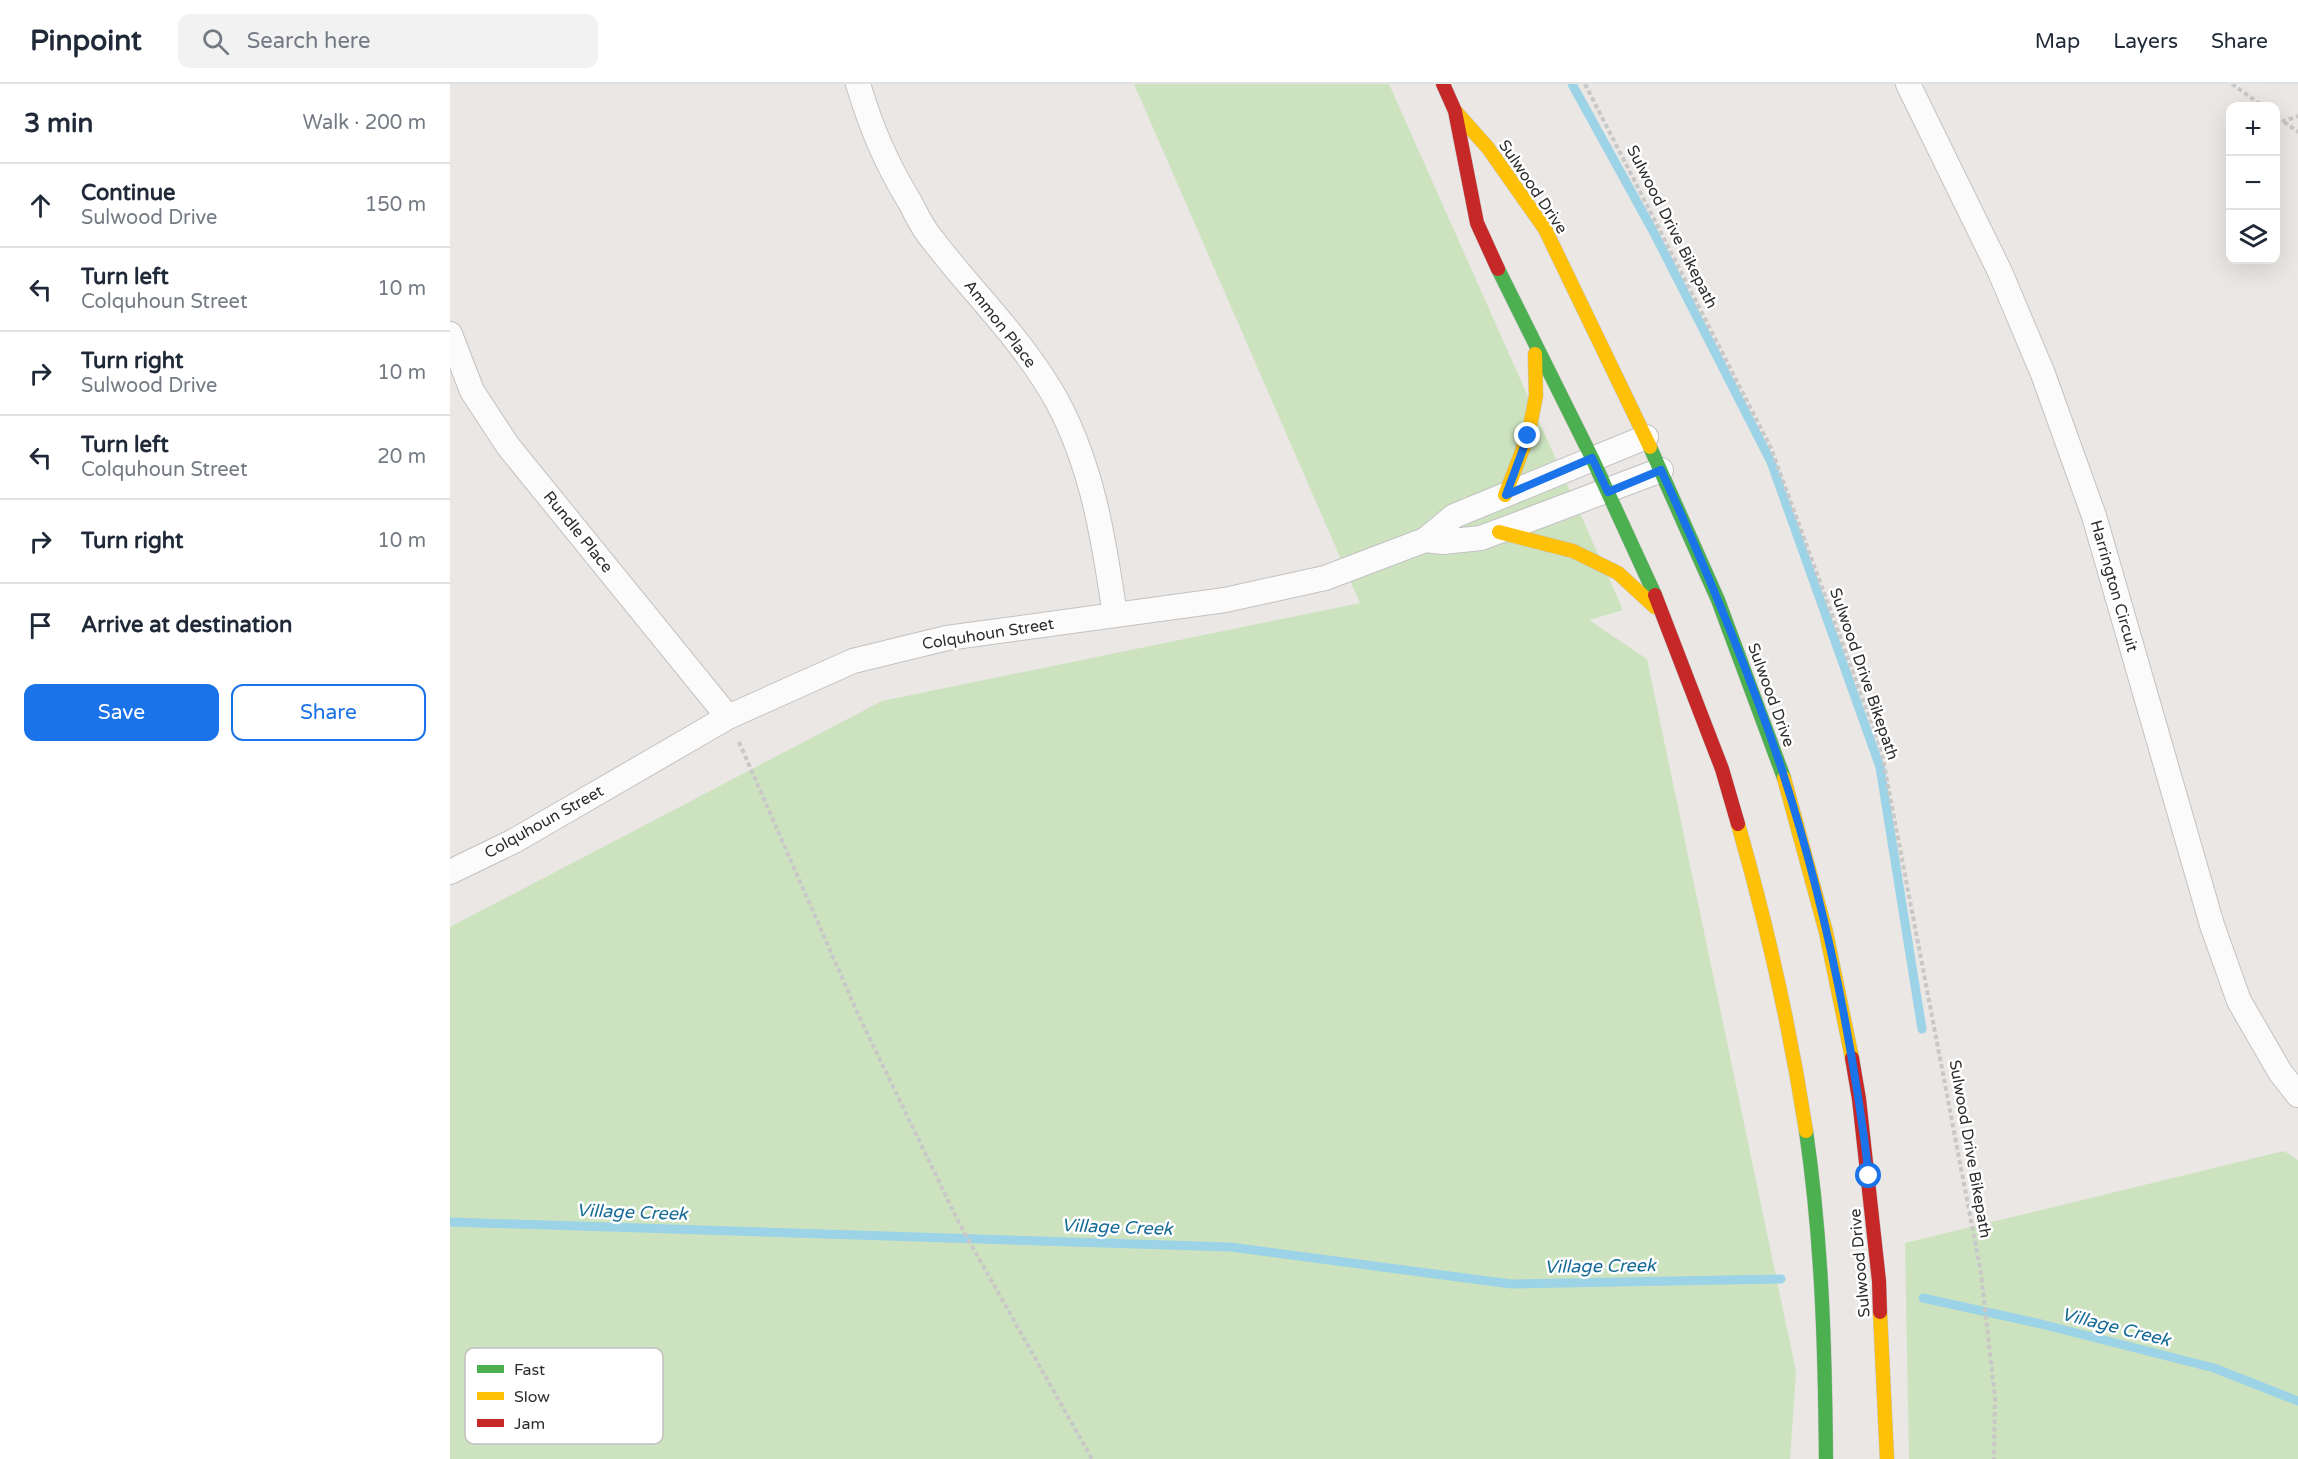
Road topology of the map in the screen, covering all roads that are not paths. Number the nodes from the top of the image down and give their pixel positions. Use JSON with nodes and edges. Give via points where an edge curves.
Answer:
{"nodes":[{"id":1,"x":858,"y":84,"type":"edge"},
{"id":2,"x":1443,"y":84,"type":"edge"},
{"id":3,"x":1908,"y":84,"type":"edge"},
{"id":4,"x":1455,"y":111,"type":"junction"},
{"id":5,"x":450,"y":334,"type":"edge"},
{"id":6,"x":1535,"y":345,"type":"junction"},
{"id":7,"x":1646,"y":437,"type":"junction"},
{"id":8,"x":1592,"y":458,"type":"junction"},
{"id":9,"x":1661,"y":470,"type":"junction"},
{"id":10,"x":1608,"y":492,"type":"junction"},
{"id":11,"x":1506,"y":495,"type":"junction"},
{"id":12,"x":1499,"y":532,"type":"junction"},
{"id":13,"x":1425,"y":540,"type":"junction"},
{"id":14,"x":1115,"y":615,"type":"junction"},
{"id":15,"x":1665,"y":616,"type":"junction"},
{"id":16,"x":728,"y":717,"type":"junction"},
{"id":17,"x":450,"y":872,"type":"edge"},
{"id":18,"x":2298,"y":1095,"type":"edge"},
{"id":19,"x":1826,"y":1459,"type":"edge"},
{"id":20,"x":1887,"y":1459,"type":"edge"}],
"edges":[{"from":1,"to":14,"type":"street","name":"Ammon Place","via":[[889,167],[930,238],[1012,333],[1057,401],[1088,474],[1106,551]]},
{"from":2,"to":4,"type":"main road","name":"Sulwood Drive"},
{"from":3,"to":18,"type":"street","name":"Harrington Circuit","via":[[2000,272],[2043,374],[2094,516],[2212,925],[2239,1001],[2280,1072]]},
{"from":4,"to":6,"type":"main road","name":"Sulwood Drive","via":[[1478,223]]},
{"from":4,"to":7,"type":"main road","name":"Sulwood Drive","via":[[1488,148],[1545,229]]},
{"from":5,"to":16,"type":"street","name":"Rundle Place","via":[[472,391],[508,446]]},
{"from":6,"to":8,"type":"main road","name":"Sulwood Drive"},
{"from":6,"to":11,"type":"main road","via":[[1536,396],[1528,436]]},
{"from":7,"to":8,"type":"street","name":"Colquhoun Street"},
{"from":7,"to":9,"type":"main road","name":"Sulwood Drive"},
{"from":8,"to":10,"type":"main road","name":"Sulwood Drive"},
{"from":8,"to":11,"type":"street","name":"Colquhoun Street"},
{"from":9,"to":10,"type":"street","name":"Colquhoun Street"},
{"from":9,"to":20,"type":"main road","name":"Sulwood Drive","via":[[1718,600],[1776,754],[1826,932],[1845,1017],[1869,1176],[1884,1360]]},
{"from":10,"to":12,"type":"street","name":"Colquhoun Street"},
{"from":10,"to":15,"type":"main road","name":"Sulwood Drive"},
{"from":11,"to":13,"type":"street","name":"Colquhoun Street","via":[[1454,516]]},
{"from":12,"to":13,"type":"street","name":"Colquhoun Street","via":[[1481,538]]},
{"from":12,"to":15,"type":"main road","via":[[1573,551],[1618,573]]},
{"from":13,"to":14,"type":"street","name":"Colquhoun Street","via":[[1324,578],[1225,600]]},
{"from":14,"to":16,"type":"street","name":"Colquhoun Street","via":[[947,638],[853,661]]},
{"from":15,"to":19,"type":"main road","name":"Sulwood Drive","via":[[1722,769],[1746,852],[1768,931],[1799,1086],[1820,1248]]},
{"from":16,"to":17,"type":"street","name":"Colquhoun Street","via":[[514,841]]}]}
